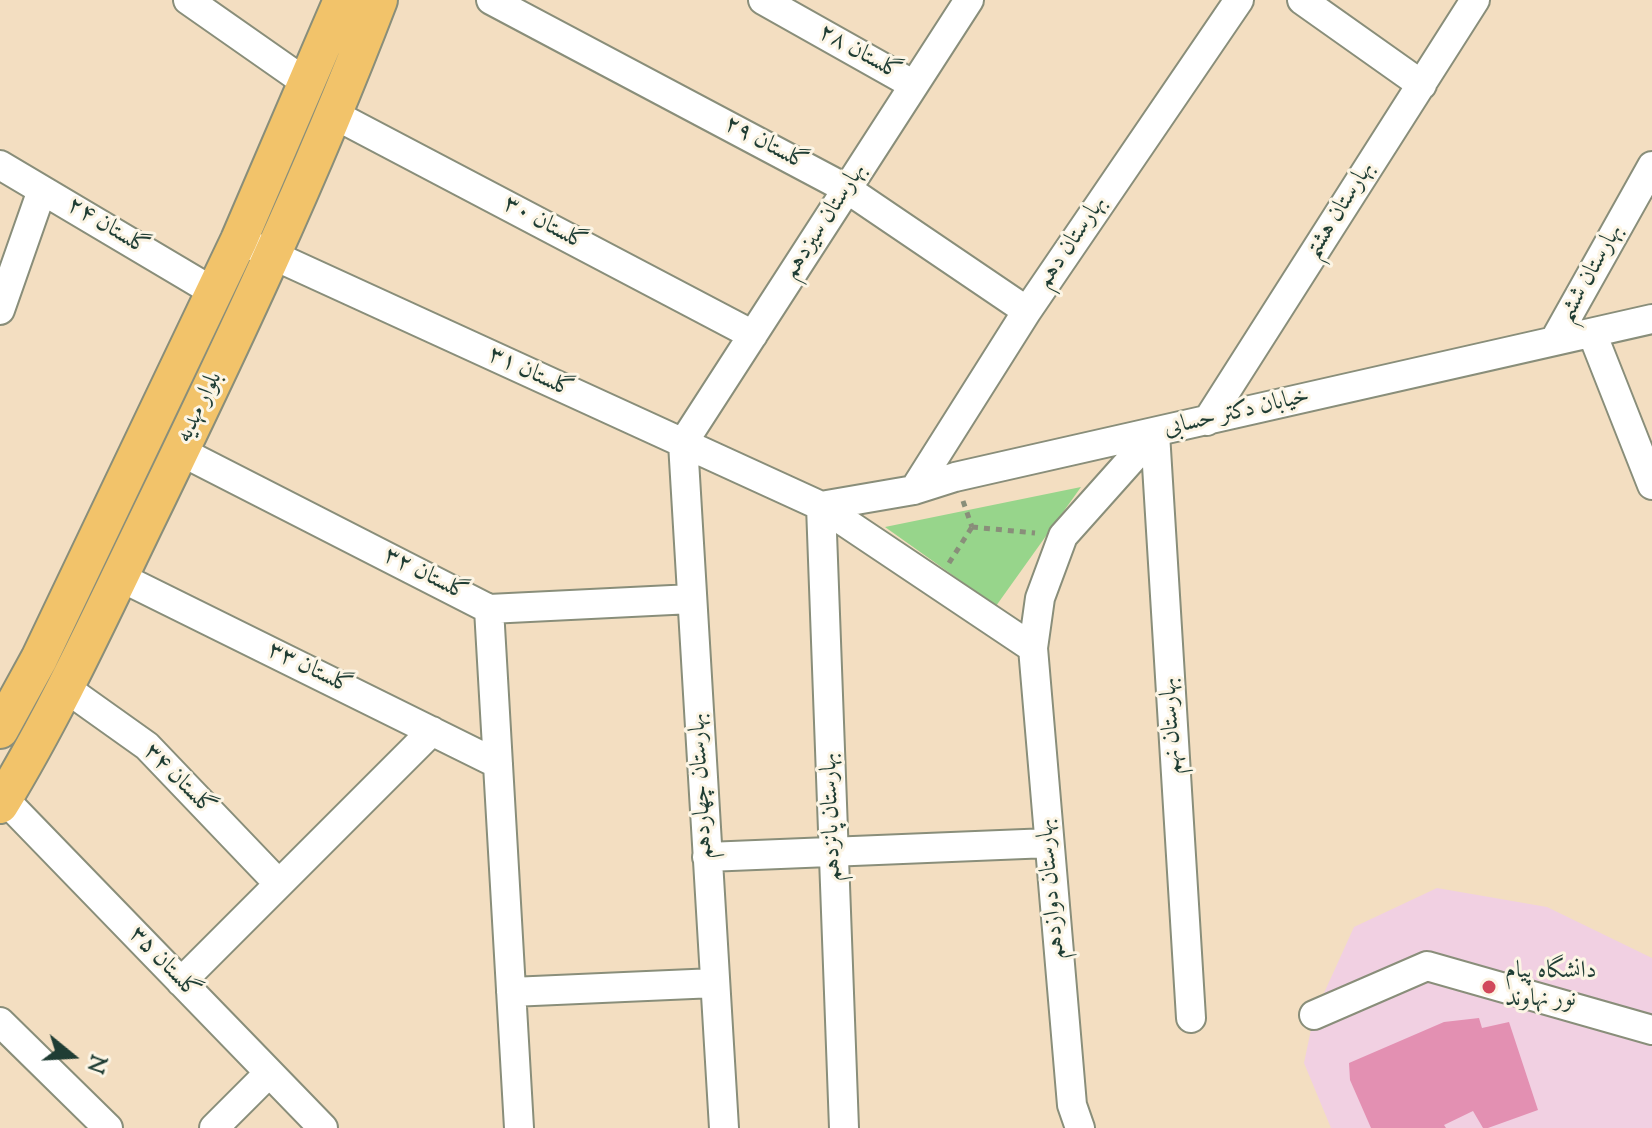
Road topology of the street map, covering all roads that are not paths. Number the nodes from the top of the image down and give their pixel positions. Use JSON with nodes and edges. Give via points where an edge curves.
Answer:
{"nodes":[{"id":1,"x":188,"y":0,"type":"edge"},
{"id":2,"x":342,"y":0,"type":"edge"},
{"id":3,"x":379,"y":0,"type":"edge"},
{"id":4,"x":491,"y":0,"type":"edge"},
{"id":5,"x":763,"y":0,"type":"edge"},
{"id":6,"x":969,"y":0,"type":"edge"},
{"id":7,"x":1239,"y":0,"type":"edge"},
{"id":8,"x":1302,"y":0,"type":"edge"},
{"id":9,"x":1475,"y":0,"type":"edge"},
{"id":10,"x":308,"y":84,"type":"junction"},
{"id":11,"x":914,"y":85,"type":"junction"},
{"id":12,"x":1422,"y":85,"type":"junction"},
{"id":13,"x":335,"y":115,"type":"junction"},
{"id":14,"x":0,"y":165,"type":"edge"},
{"id":15,"x":1652,"y":166,"type":"edge"},
{"id":16,"x":847,"y":189,"type":"junction"},
{"id":17,"x":42,"y":190,"type":"junction"},
{"id":18,"x":239,"y":240,"type":"junction"},
{"id":19,"x":273,"y":255,"type":"junction"},
{"id":20,"x":214,"y":292,"type":"junction"},
{"id":21,"x":0,"y":310,"type":"edge"},
{"id":22,"x":1027,"y":311,"type":"junction"},
{"id":23,"x":1652,"y":319,"type":"edge"},
{"id":24,"x":1592,"y":333,"type":"junction"},
{"id":25,"x":753,"y":335,"type":"junction"},
{"id":26,"x":1554,"y":341,"type":"junction"},
{"id":27,"x":1207,"y":421,"type":"junction"},
{"id":28,"x":1155,"y":433,"type":"junction"},
{"id":29,"x":683,"y":443,"type":"junction"},
{"id":30,"x":180,"y":451,"type":"junction"},
{"id":31,"x":1652,"y":485,"type":"edge"},
{"id":32,"x":914,"y":490,"type":"junction"},
{"id":33,"x":821,"y":506,"type":"junction"},
{"id":34,"x":120,"y":577,"type":"junction"},
{"id":35,"x":692,"y":599,"type":"junction"},
{"id":36,"x":489,"y":609,"type":"junction"},
{"id":37,"x":1033,"y":648,"type":"junction"},
{"id":38,"x":67,"y":689,"type":"junction"},
{"id":39,"x":0,"y":730,"type":"edge"},
{"id":40,"x":432,"y":731,"type":"junction"},
{"id":41,"x":498,"y":764,"type":"junction"},
{"id":42,"x":2,"y":802,"type":"edge"},
{"id":43,"x":1049,"y":843,"type":"junction"},
{"id":44,"x":834,"y":854,"type":"junction"},
{"id":45,"x":707,"y":857,"type":"junction"},
{"id":46,"x":279,"y":884,"type":"junction"},
{"id":47,"x":181,"y":982,"type":"junction"},
{"id":48,"x":715,"y":983,"type":"junction"},
{"id":49,"x":511,"y":992,"type":"junction"},
{"id":50,"x":1314,"y":1015,"type":"dead end"},
{"id":51,"x":1191,"y":1018,"type":"dead end"},
{"id":52,"x":0,"y":1022,"type":"edge"},
{"id":53,"x":1652,"y":1030,"type":"edge"},
{"id":54,"x":269,"y":1073,"type":"junction"},
{"id":55,"x":108,"y":1128,"type":"edge"},
{"id":56,"x":214,"y":1128,"type":"edge"},
{"id":57,"x":323,"y":1128,"type":"edge"},
{"id":58,"x":519,"y":1128,"type":"edge"},
{"id":59,"x":724,"y":1128,"type":"edge"},
{"id":60,"x":844,"y":1128,"type":"edge"},
{"id":61,"x":1080,"y":1128,"type":"edge"}],
"edges":[{"from":1,"to":10,"type":"street"},
{"from":2,"to":10,"type":"main road","name":"بلوار مهدیه"},
{"from":3,"to":13,"type":"main road","name":"بلوار مهدیه"},
{"from":4,"to":16,"type":"street","name":"گلستان ۲۹"},
{"from":5,"to":11,"type":"street","name":"گلستان ۲۸"},
{"from":6,"to":11,"type":"street","name":"بهارستان سیزدهم"},
{"from":7,"to":22,"type":"street","name":"بهارستان دهم"},
{"from":8,"to":12,"type":"street"},
{"from":9,"to":12,"type":"street","name":"بهارستان هشتم"},
{"from":10,"to":18,"type":"main road","name":"بلوار مهدیه"},
{"from":11,"to":16,"type":"street","name":"بهارستان سیزدهم"},
{"from":12,"to":27,"type":"street","name":"بهارستان هشتم"},
{"from":13,"to":19,"type":"main road","name":"بلوار مهدیه"},
{"from":13,"to":25,"type":"street","name":"گلستان ۳۰"},
{"from":14,"to":17,"type":"street","name":"گلستان ۲۴"},
{"from":15,"to":26,"type":"street","name":"بهارستان ششم"},
{"from":16,"to":22,"type":"street","name":"گلستان ۲۹"},
{"from":16,"to":25,"type":"street","name":"بهارستان سیزدهم"},
{"from":17,"to":20,"type":"street","name":"گلستان ۲۴"},
{"from":17,"to":21,"type":"street"},
{"from":18,"to":19,"type":"street","name":"گلستان ۳۱"},
{"from":18,"to":20,"type":"main road","name":"بلوار مهدیه"},
{"from":19,"to":29,"type":"street","name":"گلستان ۳۱"},
{"from":19,"to":30,"type":"main road","name":"بلوار مهدیه"},
{"from":20,"to":39,"type":"main road","name":"بلوار مهدیه"},
{"from":22,"to":32,"type":"street","name":"بهارستان دهم"},
{"from":23,"to":24,"type":"street","name":"خیابان دکتر حسابی"},
{"from":24,"to":26,"type":"street","name":"خیابان دکتر حسابی"},
{"from":24,"to":31,"type":"street"},
{"from":25,"to":29,"type":"street","name":"بهارستان سیزدهم"},
{"from":26,"to":27,"type":"street","name":"خیابان دکتر حسابی"},
{"from":27,"to":28,"type":"street","name":"خیابان دکتر حسابی"},
{"from":28,"to":32,"type":"street","name":"خیابان دکتر حسابی"},
{"from":28,"to":37,"type":"street","name":"بهارستان دوازدهم","via":[[1063,536],[1040,598]]},
{"from":28,"to":51,"type":"street","name":"بهارستان نهم"},
{"from":29,"to":33,"type":"street","name":"گلستان ۳۱"},
{"from":29,"to":35,"type":"street","name":"بهارستان چهاردهم"},
{"from":30,"to":34,"type":"main road","name":"بلوار مهدیه"},
{"from":30,"to":36,"type":"street","name":"گلستان ۳۲"},
{"from":32,"to":33,"type":"street","name":"خیابان دکتر حسابی"},
{"from":33,"to":37,"type":"street","name":"گلستان ۳۱"},
{"from":33,"to":44,"type":"street","name":"بهارستان پانزدهم"},
{"from":34,"to":38,"type":"main road","name":"بلوار مهدیه"},
{"from":34,"to":40,"type":"street","name":"گلستان ۳۳"},
{"from":35,"to":36,"type":"street","name":"گلستان ۳۲"},
{"from":35,"to":45,"type":"street","name":"بهارستان چهاردهم"},
{"from":36,"to":41,"type":"street"},
{"from":37,"to":43,"type":"street","name":"بهارستان دوازدهم"},
{"from":38,"to":42,"type":"main road","name":"بلوار مهدیه"},
{"from":38,"to":46,"type":"street","name":"گلستان ۳۴","via":[[147,746]]},
{"from":40,"to":41,"type":"street","name":"گلستان ۳۳"},
{"from":40,"to":46,"type":"street"},
{"from":41,"to":49,"type":"street"},
{"from":42,"to":47,"type":"street","name":"گلستان ۳۵"},
{"from":43,"to":44,"type":"street"},
{"from":43,"to":61,"type":"street","name":"بهارستان دوازدهم","via":[[1072,1105]]},
{"from":44,"to":45,"type":"street"},
{"from":44,"to":60,"type":"street","name":"بهارستان پانزدهم"},
{"from":45,"to":48,"type":"street","name":"بهارستان چهاردهم"},
{"from":46,"to":47,"type":"street"},
{"from":47,"to":54,"type":"street","name":"گلستان ۳۵"},
{"from":48,"to":49,"type":"street"},
{"from":48,"to":59,"type":"street","name":"بهارستان چهاردهم"},
{"from":49,"to":58,"type":"street"},
{"from":50,"to":53,"type":"street","via":[[1427,966]]},
{"from":52,"to":55,"type":"street"},
{"from":54,"to":56,"type":"street"},
{"from":54,"to":57,"type":"street","name":"گلستان ۳۵"}]}
